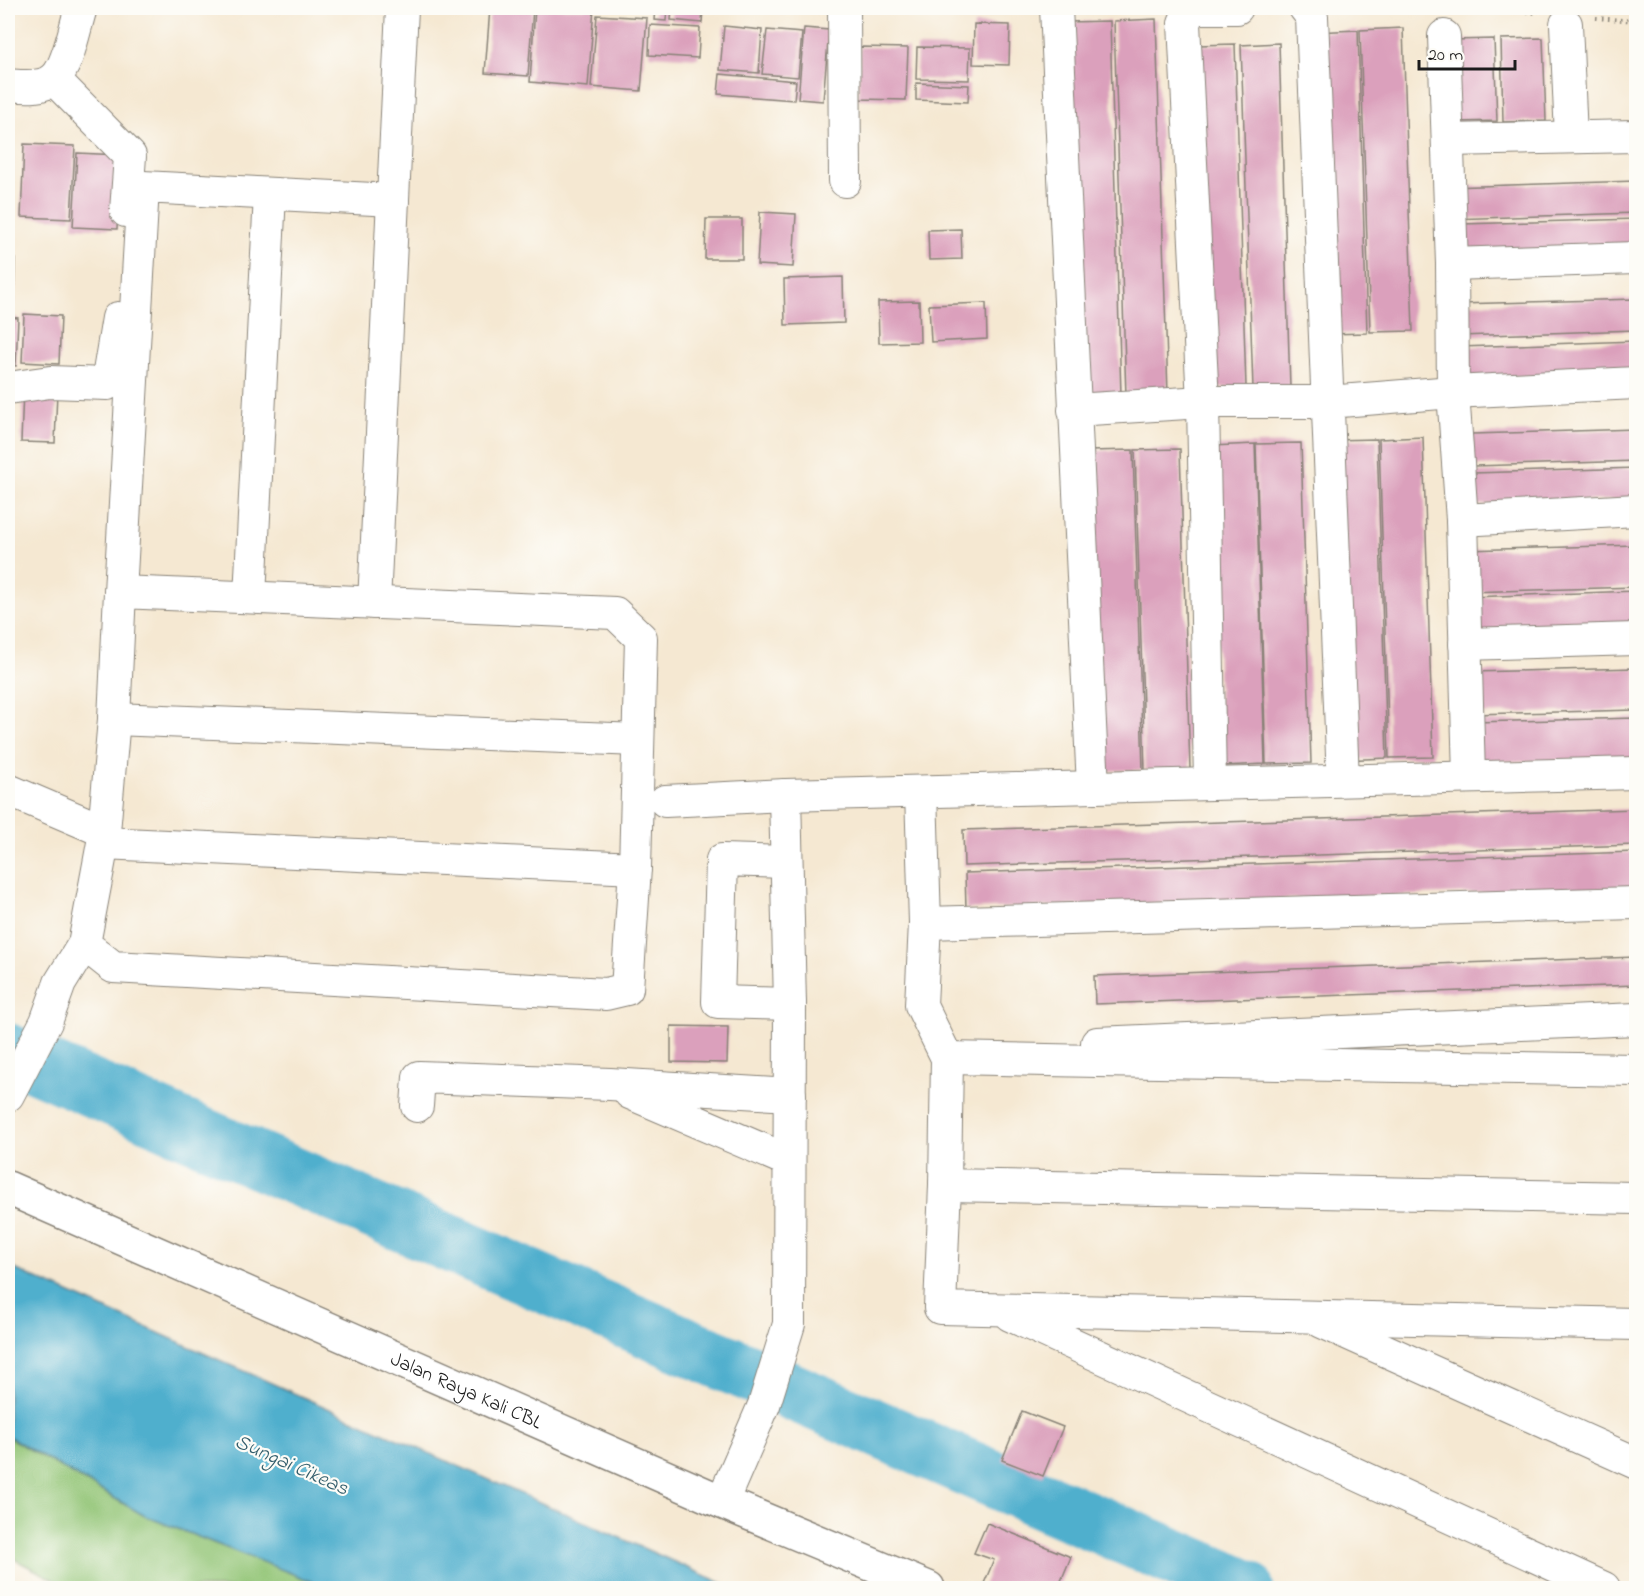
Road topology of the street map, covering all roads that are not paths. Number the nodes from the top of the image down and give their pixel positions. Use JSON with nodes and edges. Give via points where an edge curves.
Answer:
{"nodes":[{"id":1,"x":81,"y":8,"type":"edge"},
{"id":2,"x":402,"y":8,"type":"edge"},
{"id":3,"x":844,"y":8,"type":"edge"},
{"id":4,"x":1056,"y":8,"type":"edge"},
{"id":5,"x":1237,"y":8,"type":"edge"},
{"id":6,"x":1305,"y":8,"type":"edge"},
{"id":7,"x":1566,"y":24,"type":"dead end"},
{"id":8,"x":1444,"y":36,"type":"dead end"},
{"id":9,"x":54,"y":79,"type":"junction"},
{"id":10,"x":8,"y":85,"type":"edge"},
{"id":11,"x":1636,"y":136,"type":"edge"},
{"id":12,"x":1571,"y":137,"type":"junction"},
{"id":13,"x":1448,"y":140,"type":"junction"},
{"id":14,"x":845,"y":181,"type":"dead end"},
{"id":15,"x":270,"y":194,"type":"junction"},
{"id":16,"x":393,"y":200,"type":"junction"},
{"id":17,"x":1636,"y":258,"type":"edge"},
{"id":18,"x":1452,"y":264,"type":"junction"},
{"id":19,"x":1636,"y":383,"type":"edge"},
{"id":20,"x":8,"y":388,"type":"edge"},
{"id":21,"x":1453,"y":392,"type":"junction"},
{"id":22,"x":1203,"y":402,"type":"junction"},
{"id":23,"x":1328,"y":402,"type":"junction"},
{"id":24,"x":1074,"y":410,"type":"junction"},
{"id":25,"x":1636,"y":510,"type":"edge"},
{"id":26,"x":1462,"y":520,"type":"junction"},
{"id":27,"x":120,"y":592,"type":"junction"},
{"id":28,"x":250,"y":597,"type":"junction"},
{"id":29,"x":374,"y":603,"type":"junction"},
{"id":30,"x":1636,"y":639,"type":"edge"},
{"id":31,"x":1465,"y":644,"type":"junction"},
{"id":32,"x":114,"y":718,"type":"junction"},
{"id":33,"x":638,"y":740,"type":"junction"},
{"id":34,"x":1636,"y":772,"type":"edge"},
{"id":35,"x":1469,"y":777,"type":"junction"},
{"id":36,"x":1343,"y":780,"type":"junction"},
{"id":37,"x":1210,"y":784,"type":"junction"},
{"id":38,"x":1093,"y":787,"type":"junction"},
{"id":39,"x":8,"y":790,"type":"edge"},
{"id":40,"x":921,"y":792,"type":"junction"},
{"id":41,"x":785,"y":795,"type":"junction"},
{"id":42,"x":665,"y":801,"type":"dead end"},
{"id":43,"x":104,"y":837,"type":"junction"},
{"id":44,"x":785,"y":862,"type":"junction"},
{"id":45,"x":635,"y":868,"type":"junction"},
{"id":46,"x":1636,"y":903,"type":"edge"},
{"id":47,"x":925,"y":923,"type":"junction"},
{"id":48,"x":84,"y":944,"type":"junction"},
{"id":49,"x":790,"y":1004,"type":"junction"},
{"id":50,"x":1636,"y":1019,"type":"edge"},
{"id":51,"x":947,"y":1058,"type":"junction"},
{"id":52,"x":1098,"y":1061,"type":"junction"},
{"id":53,"x":1636,"y":1070,"type":"edge"},
{"id":54,"x":610,"y":1084,"type":"junction"},
{"id":55,"x":11,"y":1088,"type":"edge"},
{"id":56,"x":790,"y":1095,"type":"junction"},
{"id":57,"x":417,"y":1106,"type":"dead end"},
{"id":58,"x":789,"y":1161,"type":"junction"},
{"id":59,"x":945,"y":1185,"type":"junction"},
{"id":60,"x":8,"y":1188,"type":"edge"},
{"id":61,"x":1636,"y":1198,"type":"edge"},
{"id":62,"x":998,"y":1310,"type":"junction"},
{"id":63,"x":1310,"y":1316,"type":"junction"},
{"id":64,"x":1636,"y":1324,"type":"edge"},
{"id":65,"x":1636,"y":1463,"type":"edge"},
{"id":66,"x":722,"y":1502,"type":"junction"},
{"id":67,"x":928,"y":1588,"type":"edge"},
{"id":68,"x":1604,"y":1588,"type":"edge"}],
"edges":[{"from":1,"to":9,"type":"street","via":[[62,69]]},
{"from":2,"to":16,"type":"street"},
{"from":3,"to":14,"type":"street"},
{"from":4,"to":24,"type":"street"},
{"from":5,"to":22,"type":"street","via":[[1195,8],[1184,23]]},
{"from":6,"to":23,"type":"street","via":[[1312,17]]},
{"from":7,"to":12,"type":"street"},
{"from":8,"to":13,"type":"street"},
{"from":9,"to":10,"type":"street","via":[[29,87]]},
{"from":9,"to":20,"type":"street","via":[[130,156],[118,325],[106,384],[50,382]]},
{"from":11,"to":12,"type":"street"},
{"from":12,"to":13,"type":"street"},
{"from":13,"to":18,"type":"street"},
{"from":15,"to":16,"type":"street"},
{"from":15,"to":27,"type":"street","via":[[143,187]]},
{"from":15,"to":28,"type":"street"},
{"from":16,"to":29,"type":"street"},
{"from":17,"to":18,"type":"street"},
{"from":18,"to":21,"type":"street"},
{"from":19,"to":21,"type":"street"},
{"from":21,"to":23,"type":"street"},
{"from":21,"to":26,"type":"street"},
{"from":22,"to":23,"type":"street"},
{"from":22,"to":24,"type":"street"},
{"from":22,"to":37,"type":"street"},
{"from":23,"to":36,"type":"street"},
{"from":24,"to":38,"type":"street"},
{"from":25,"to":26,"type":"street"},
{"from":26,"to":31,"type":"street"},
{"from":27,"to":28,"type":"street"},
{"from":27,"to":32,"type":"street"},
{"from":28,"to":29,"type":"street"},
{"from":29,"to":33,"type":"street","via":[[615,613],[641,638]]},
{"from":30,"to":31,"type":"street"},
{"from":31,"to":35,"type":"street"},
{"from":32,"to":33,"type":"street"},
{"from":32,"to":43,"type":"street"},
{"from":33,"to":45,"type":"street"},
{"from":34,"to":35,"type":"street"},
{"from":35,"to":36,"type":"street"},
{"from":36,"to":37,"type":"street"},
{"from":37,"to":38,"type":"street"},
{"from":38,"to":40,"type":"street"},
{"from":39,"to":43,"type":"street"},
{"from":40,"to":41,"type":"street"},
{"from":40,"to":47,"type":"street"},
{"from":41,"to":42,"type":"street"},
{"from":41,"to":44,"type":"street"},
{"from":43,"to":45,"type":"street"},
{"from":43,"to":48,"type":"street"},
{"from":44,"to":49,"type":"street"},
{"from":44,"to":49,"type":"street","via":[[722,860],[718,1002]]},
{"from":45,"to":48,"type":"street","via":[[627,988],[606,994],[113,967]]},
{"from":46,"to":47,"type":"street"},
{"from":47,"to":51,"type":"street","via":[[921,1005]]},
{"from":48,"to":55,"type":"street","via":[[60,983],[46,1022]]},
{"from":49,"to":56,"type":"street"},
{"from":50,"to":52,"type":"street","via":[[1097,1043]]},
{"from":51,"to":52,"type":"street"},
{"from":51,"to":59,"type":"street"},
{"from":52,"to":53,"type":"street"},
{"from":54,"to":56,"type":"street"},
{"from":54,"to":57,"type":"street","via":[[419,1077]]},
{"from":54,"to":58,"type":"street"},
{"from":56,"to":58,"type":"street"},
{"from":58,"to":66,"type":"street","via":[[789,1324],[764,1405]]},
{"from":59,"to":61,"type":"street"},
{"from":59,"to":62,"type":"street","via":[[940,1308]]},
{"from":60,"to":66,"type":"main road","name":"Jalan Raya Kali CBL"},
{"from":62,"to":63,"type":"street"},
{"from":62,"to":68,"type":"street"},
{"from":63,"to":64,"type":"street"},
{"from":63,"to":65,"type":"street"},
{"from":66,"to":67,"type":"main road","name":"Jalan Raya Kali CBL"}]}
